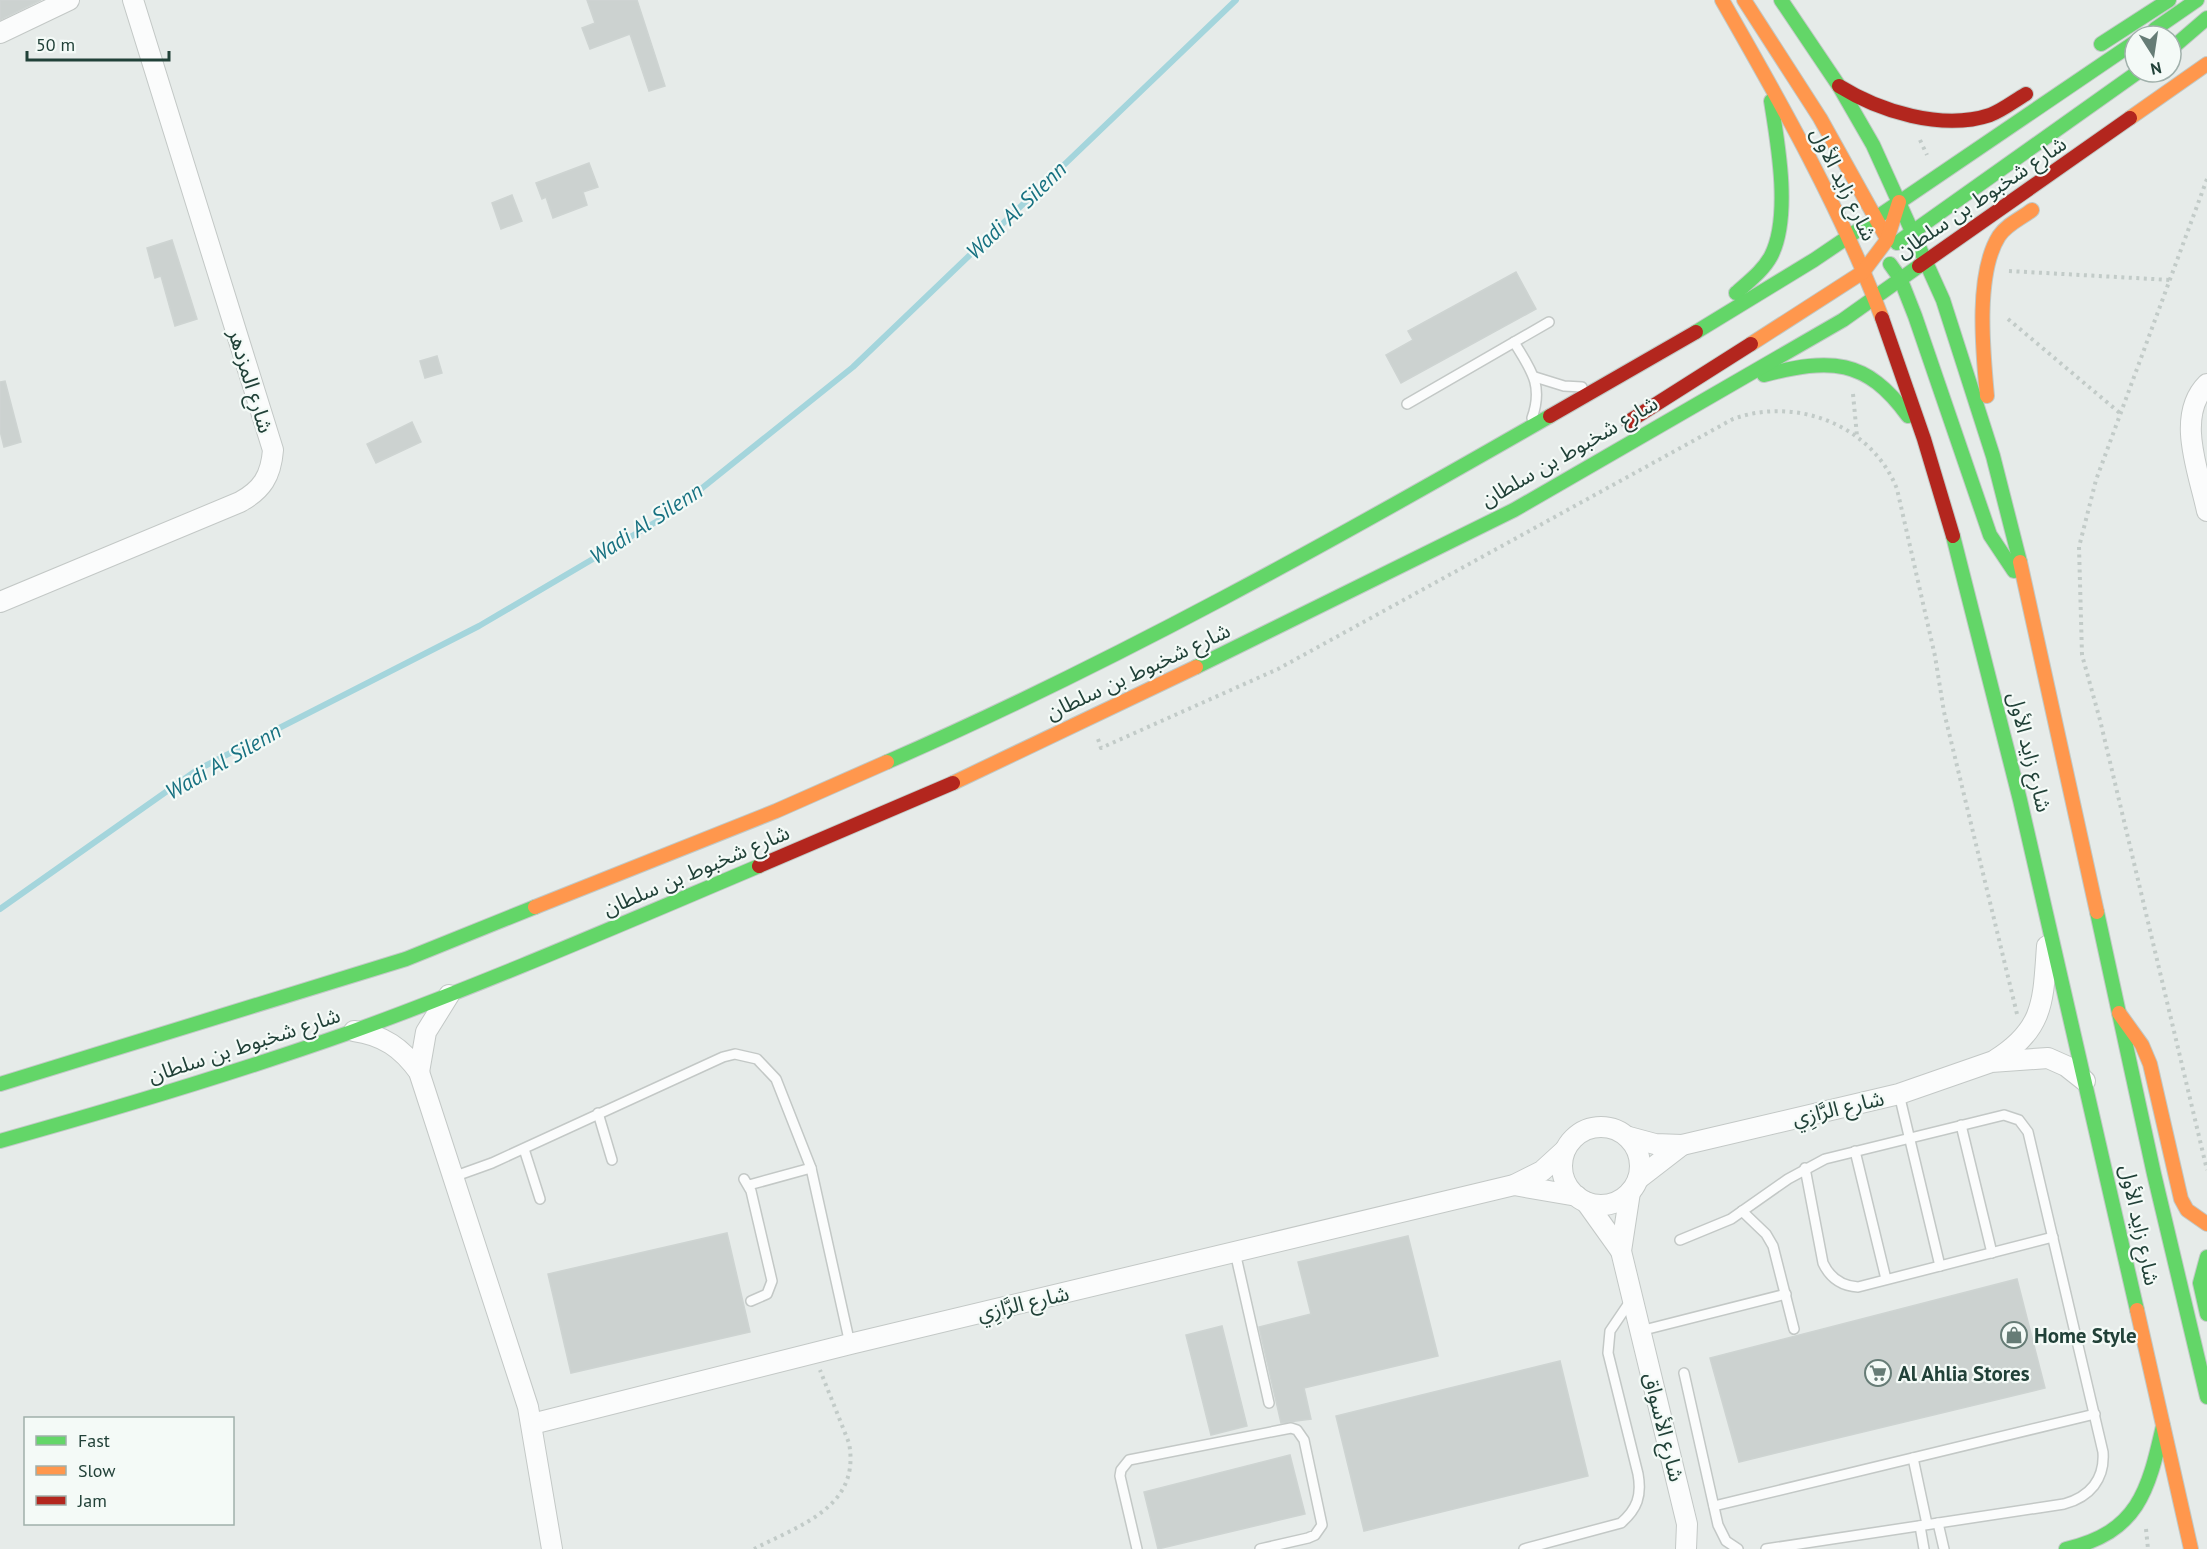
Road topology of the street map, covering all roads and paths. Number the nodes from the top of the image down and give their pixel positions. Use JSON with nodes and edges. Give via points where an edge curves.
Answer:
{"nodes":[{"id":1,"x":69,"y":0,"type":"edge"},
{"id":2,"x":133,"y":0,"type":"edge"},
{"id":3,"x":1722,"y":0,"type":"edge"},
{"id":4,"x":1744,"y":0,"type":"edge"},
{"id":5,"x":1781,"y":0,"type":"edge"},
{"id":6,"x":2169,"y":0,"type":"edge"},
{"id":7,"x":2197,"y":0,"type":"edge"},
{"id":8,"x":2207,"y":18,"type":"edge"},
{"id":9,"x":2162,"y":24,"type":"edge"},
{"id":10,"x":0,"y":33,"type":"edge"},
{"id":11,"x":2183,"y":39,"type":"edge"},
{"id":12,"x":2091,"y":50,"type":"dead end"},
{"id":13,"x":2123,"y":50,"type":"edge"},
{"id":14,"x":2207,"y":64,"type":"edge"},
{"id":15,"x":1767,"y":78,"type":"junction"},
{"id":16,"x":2123,"y":82,"type":"edge"},
{"id":17,"x":1839,"y":86,"type":"junction"},
{"id":18,"x":2035,"y":88,"type":"dead end"},
{"id":19,"x":2111,"y":134,"type":"junction"},
{"id":20,"x":2086,"y":167,"type":"dead end"},
{"id":21,"x":2207,"y":179,"type":"edge"},
{"id":22,"x":1899,"y":201,"type":"junction"},
{"id":23,"x":2044,"y":201,"type":"dead end"},
{"id":24,"x":1874,"y":218,"type":"junction"},
{"id":25,"x":1912,"y":230,"type":"junction"},
{"id":26,"x":1848,"y":236,"type":"junction"},
{"id":27,"x":1892,"y":242,"type":"junction"},
{"id":28,"x":1882,"y":257,"type":"junction"},
{"id":29,"x":1924,"y":261,"type":"junction"},
{"id":30,"x":1989,"y":270,"type":"junction"},
{"id":31,"x":1863,"y":272,"type":"junction"},
{"id":32,"x":1900,"y":278,"type":"junction"},
{"id":33,"x":2170,"y":280,"type":"junction"},
{"id":34,"x":1874,"y":297,"type":"junction"},
{"id":35,"x":2001,"y":311,"type":"dead end"},
{"id":36,"x":1549,"y":322,"type":"dead end"},
{"id":37,"x":1690,"y":336,"type":"junction"},
{"id":38,"x":1514,"y":342,"type":"junction"},
{"id":39,"x":1536,"y":377,"type":"junction"},
{"id":40,"x":1729,"y":384,"type":"junction"},
{"id":41,"x":2207,"y":384,"type":"edge"},
{"id":42,"x":1609,"y":385,"type":"junction"},
{"id":43,"x":1407,"y":404,"type":"dead end"},
{"id":44,"x":2121,"y":414,"type":"junction"},
{"id":45,"x":1613,"y":432,"type":"dead end"},
{"id":46,"x":1920,"y":432,"type":"junction"},
{"id":47,"x":1524,"y":433,"type":"junction"},
{"id":48,"x":1579,"y":456,"type":"dead end"},
{"id":49,"x":1993,"y":456,"type":"junction"},
{"id":50,"x":1514,"y":510,"type":"junction"},
{"id":51,"x":2207,"y":511,"type":"edge"},
{"id":52,"x":2026,"y":586,"type":"junction"},
{"id":53,"x":0,"y":602,"type":"edge"},
{"id":54,"x":1089,"y":716,"type":"junction"},
{"id":55,"x":2049,"y":920,"type":"junction"},
{"id":56,"x":450,"y":994,"type":"junction"},
{"id":57,"x":2119,"y":1013,"type":"junction"},
{"id":58,"x":354,"y":1031,"type":"junction"},
{"id":59,"x":2024,"y":1040,"type":"junction"},
{"id":60,"x":1991,"y":1062,"type":"junction"},
{"id":61,"x":419,"y":1072,"type":"junction"},
{"id":62,"x":2085,"y":1081,"type":"junction"},
{"id":63,"x":6,"y":1082,"type":"edge"},
{"id":64,"x":1899,"y":1094,"type":"junction"},
{"id":65,"x":598,"y":1113,"type":"junction"},
{"id":66,"x":1961,"y":1125,"type":"junction"},
{"id":67,"x":1629,"y":1137,"type":"junction"},
{"id":68,"x":1909,"y":1137,"type":"junction"},
{"id":69,"x":0,"y":1140,"type":"edge"},
{"id":70,"x":1682,"y":1145,"type":"junction"},
{"id":71,"x":524,"y":1149,"type":"junction"},
{"id":72,"x":1565,"y":1150,"type":"junction"},
{"id":73,"x":1855,"y":1151,"type":"junction"},
{"id":74,"x":612,"y":1160,"type":"dead end"},
{"id":75,"x":811,"y":1168,"type":"junction"},
{"id":76,"x":1805,"y":1168,"type":"junction"},
{"id":77,"x":2207,"y":1170,"type":"edge"},
{"id":78,"x":453,"y":1177,"type":"junction"},
{"id":79,"x":1514,"y":1185,"type":"junction"},
{"id":80,"x":1634,"y":1185,"type":"junction"},
{"id":81,"x":540,"y":1199,"type":"dead end"},
{"id":82,"x":1581,"y":1199,"type":"junction"},
{"id":83,"x":1742,"y":1211,"type":"junction"},
{"id":84,"x":2207,"y":1224,"type":"edge"},
{"id":85,"x":2053,"y":1237,"type":"junction"},
{"id":86,"x":1680,"y":1240,"type":"dead end"},
{"id":87,"x":1621,"y":1251,"type":"junction"},
{"id":88,"x":1235,"y":1252,"type":"junction"},
{"id":89,"x":1992,"y":1253,"type":"junction"},
{"id":90,"x":2207,"y":1257,"type":"edge"},
{"id":91,"x":1940,"y":1266,"type":"junction"},
{"id":92,"x":1886,"y":1280,"type":"junction"},
{"id":93,"x":1786,"y":1294,"type":"junction"},
{"id":94,"x":1632,"y":1298,"type":"junction"},
{"id":95,"x":751,"y":1301,"type":"dead end"},
{"id":96,"x":2207,"y":1314,"type":"edge"},
{"id":97,"x":1794,"y":1329,"type":"dead end"},
{"id":98,"x":1640,"y":1331,"type":"junction"},
{"id":99,"x":850,"y":1344,"type":"junction"},
{"id":100,"x":814,"y":1353,"type":"junction"},
{"id":101,"x":1684,"y":1373,"type":"dead end"},
{"id":102,"x":2207,"y":1397,"type":"edge"},
{"id":103,"x":1269,"y":1403,"type":"dead end"},
{"id":104,"x":2094,"y":1414,"type":"junction"},
{"id":105,"x":532,"y":1424,"type":"junction"},
{"id":106,"x":2163,"y":1426,"type":"junction"},
{"id":107,"x":1913,"y":1458,"type":"junction"},
{"id":108,"x":1714,"y":1506,"type":"junction"},
{"id":109,"x":1938,"y":1522,"type":"junction"},
{"id":110,"x":1687,"y":1524,"type":"junction"},
{"id":111,"x":1924,"y":1525,"type":"junction"},
{"id":112,"x":1265,"y":1548,"type":"edge"},
{"id":113,"x":552,"y":1549,"type":"edge"},
{"id":114,"x":754,"y":1549,"type":"edge"},
{"id":115,"x":1137,"y":1549,"type":"edge"},
{"id":116,"x":1524,"y":1549,"type":"edge"},
{"id":117,"x":1686,"y":1549,"type":"edge"},
{"id":118,"x":1702,"y":1549,"type":"edge"},
{"id":119,"x":1738,"y":1549,"type":"edge"},
{"id":120,"x":1766,"y":1549,"type":"edge"},
{"id":121,"x":1924,"y":1549,"type":"edge"},
{"id":122,"x":1944,"y":1549,"type":"edge"},
{"id":123,"x":2066,"y":1549,"type":"edge"},
{"id":124,"x":2191,"y":1549,"type":"edge"}],
"edges":[{"from":1,"to":10,"type":"street"},
{"from":2,"to":53,"type":"street","name":"شارع المزدهر","via":[[273,450],[272,466],[266,482],[240,502]]},
{"from":3,"to":15,"type":"main road","name":"شارع زايد الأول"},
{"from":4,"to":24,"type":"main road","via":[[1820,118]]},
{"from":5,"to":17,"type":"main road","name":"شارع زايد الأول"},
{"from":6,"to":12,"type":"main road"},
{"from":7,"to":9,"type":"main road"},
{"from":8,"to":11,"type":"main road"},
{"from":13,"to":22,"type":"main road","name":"شارع شخبوط بن سلطان"},
{"from":14,"to":19,"type":"main road","name":"شارع شخبوط بن سلطان"},
{"from":15,"to":26,"type":"main road","name":"شارع زايد الأول"},
{"from":15,"to":37,"type":"main road","via":[[1779,173],[1776,245],[1764,266]]},
{"from":16,"to":25,"type":"main road"},
{"from":17,"to":18,"type":"main road","via":[[1901,116],[1959,119],[1997,112]]},
{"from":17,"to":22,"type":"main road","name":"شارع زايد الأول"},
{"from":19,"to":20,"type":"main road"},
{"from":19,"to":29,"type":"main road","name":"شارع شخبوط بن سلطان"},
{"from":21,"to":33,"type":"path"},
{"from":22,"to":24,"type":"main road","name":"شارع شخبوط بن سلطان"},
{"from":22,"to":25,"type":"main road","name":"شارع زايد الأول"},
{"from":22,"to":27,"type":"main road"},
{"from":23,"to":30,"type":"main road","via":[[1999,236]]},
{"from":24,"to":26,"type":"main road","name":"شارع شخبوط بن سلطان"},
{"from":24,"to":27,"type":"main road"},
{"from":25,"to":27,"type":"main road"},
{"from":25,"to":29,"type":"main road","name":"شارع زايد الأول"},
{"from":26,"to":28,"type":"main road"},
{"from":26,"to":31,"type":"main road","name":"شارع زايد الأول"},
{"from":26,"to":37,"type":"main road","name":"شارع شخبوط بن سلطان"},
{"from":27,"to":28,"type":"main road"},
{"from":27,"to":29,"type":"main road"},
{"from":28,"to":31,"type":"main road"},
{"from":28,"to":32,"type":"main road"},
{"from":28,"to":34,"type":"main road"},
{"from":29,"to":32,"type":"main road","name":"شارع شخبوط بن سلطان"},
{"from":29,"to":49,"type":"main road","name":"شارع زايد الأول","via":[[1943,300]]},
{"from":30,"to":33,"type":"path"},
{"from":30,"to":49,"type":"main road","via":[[1983,356]]},
{"from":31,"to":34,"type":"main road","name":"شارع زايد الأول"},
{"from":31,"to":45,"type":"main road"},
{"from":32,"to":34,"type":"main road","name":"شارع شخبوط بن سلطان"},
{"from":32,"to":52,"type":"main road","via":[[1990,535]]},
{"from":33,"to":44,"type":"path"},
{"from":34,"to":40,"type":"main road","name":"شارع شخبوط بن سلطان","via":[[1842,320]]},
{"from":34,"to":46,"type":"main road","name":"شارع زايد الأول"},
{"from":35,"to":44,"type":"path"},
{"from":36,"to":38,"type":"lane"},
{"from":37,"to":42,"type":"main road","name":"شارع شخبوط بن سلطان"},
{"from":38,"to":39,"type":"lane"},
{"from":38,"to":43,"type":"lane"},
{"from":39,"to":42,"type":"lane","via":[[1571,387]]},
{"from":39,"to":47,"type":"lane","via":[[1536,400]]},
{"from":40,"to":46,"type":"main road","via":[[1790,368],[1835,365],[1868,375],[1887,388]]},
{"from":40,"to":50,"type":"main road","name":"شارع شخبوط بن سلطان"},
{"from":41,"to":51,"type":"street","via":[[2193,406],[2190,423]]},
{"from":42,"to":47,"type":"main road","name":"شارع شخبوط بن سلطان"},
{"from":44,"to":77,"type":"path","via":[[2096,480],[2079,547],[2082,655]]},
{"from":46,"to":55,"type":"main road","name":"شارع زايد الأول","via":[[1948,517]]},
{"from":47,"to":63,"type":"main road","name":"شارع شخبوط بن سلطان","via":[[1155,635],[964,728],[797,803],[406,959]]},
{"from":48,"to":50,"type":"main road"},
{"from":49,"to":52,"type":"main road","name":"شارع زايد الأول"},
{"from":50,"to":54,"type":"main road","name":"شارع شخبوط بن سلطان"},
{"from":52,"to":57,"type":"main road","name":"شارع زايد الأول"},
{"from":54,"to":56,"type":"main road","name":"شارع شخبوط بن سلطان","via":[[949,785]]},
{"from":54,"to":59,"type":"path","via":[[1101,748],[1278,669],[1733,419],[1777,409],[1808,413],[1857,436],[1870,447],[1886,465],[1897,489],[1944,712]]},
{"from":55,"to":59,"type":"street","via":[[2041,998]]},
{"from":55,"to":62,"type":"main road","name":"شارع زايد الأول"},
{"from":56,"to":58,"type":"main road","name":"شارع شخبوط بن سلطان"},
{"from":56,"to":61,"type":"street","via":[[426,1032]]},
{"from":57,"to":84,"type":"main road","via":[[2150,1064],[2181,1199],[2187,1210]]},
{"from":57,"to":102,"type":"main road","name":"شارع زايد الأول"},
{"from":58,"to":61,"type":"street","via":[[385,1039],[410,1059]]},
{"from":58,"to":69,"type":"main road","name":"شارع شخبوط بن سلطان","via":[[184,1089]]},
{"from":59,"to":60,"type":"street","name":"شارع الرَّازِي"},
{"from":60,"to":62,"type":"street","name":"شارع الرَّازِي","via":[[2048,1058]]},
{"from":60,"to":64,"type":"street","name":"شارع الرَّازِي"},
{"from":61,"to":78,"type":"street"},
{"from":62,"to":106,"type":"main road","name":"شارع زايد الأول"},
{"from":64,"to":68,"type":"lane"},
{"from":64,"to":70,"type":"street","name":"شارع الرَّازِي"},
{"from":65,"to":71,"type":"lane"},
{"from":65,"to":74,"type":"lane"},
{"from":65,"to":75,"type":"lane","via":[[723,1057],[747,1055],[765,1065],[776,1079]]},
{"from":66,"to":68,"type":"lane"},
{"from":66,"to":85,"type":"lane","via":[[2004,1115],[2025,1125]]},
{"from":66,"to":89,"type":"lane"},
{"from":67,"to":70,"type":"street","name":"شارع الرَّازِي","via":[[1655,1144]]},
{"from":67,"to":72,"type":"street","via":[[1612,1128],[1593,1127],[1576,1135]]},
{"from":67,"to":80,"type":"street","via":[[1640,1156]]},
{"from":68,"to":73,"type":"lane"},
{"from":68,"to":91,"type":"lane"},
{"from":70,"to":80,"type":"street","name":"شارع الرَّازِي"},
{"from":71,"to":78,"type":"lane"},
{"from":71,"to":81,"type":"lane"},
{"from":72,"to":79,"type":"street","name":"شارع الرَّازِي","via":[[1542,1171]]},
{"from":72,"to":82,"type":"street","via":[[1565,1180]]},
{"from":73,"to":76,"type":"lane"},
{"from":73,"to":92,"type":"lane"},
{"from":75,"to":95,"type":"lane","via":[[747,1182],[772,1281],[767,1294]]},
{"from":75,"to":99,"type":"lane"},
{"from":76,"to":83,"type":"lane"},
{"from":76,"to":92,"type":"lane","via":[[1826,1270],[1837,1282],[1851,1286]]},
{"from":78,"to":105,"type":"street"},
{"from":79,"to":82,"type":"street","name":"شارع الرَّازِي"},
{"from":79,"to":88,"type":"street","name":"شارع الرَّازِي"},
{"from":80,"to":82,"type":"street","via":[[1610,1204]]},
{"from":80,"to":87,"type":"street","name":"شارع الأسواق"},
{"from":82,"to":87,"type":"street","name":"شارع الأسواق","via":[[1605,1225]]},
{"from":83,"to":86,"type":"lane"},
{"from":83,"to":93,"type":"lane","via":[[1773,1245]]},
{"from":85,"to":89,"type":"lane"},
{"from":85,"to":104,"type":"lane"},
{"from":87,"to":94,"type":"street","name":"شارع الأسواق"},
{"from":88,"to":99,"type":"street","name":"شارع الرَّازِي"},
{"from":88,"to":103,"type":"lane"},
{"from":89,"to":91,"type":"lane"},
{"from":90,"to":96,"type":"main road","via":[[2200,1282]]},
{"from":91,"to":92,"type":"lane"},
{"from":93,"to":97,"type":"lane"},
{"from":93,"to":98,"type":"lane"},
{"from":94,"to":98,"type":"street","name":"شارع الأسواق"},
{"from":94,"to":116,"type":"lane","via":[[1615,1321],[1608,1353],[1638,1474],[1638,1502],[1626,1519],[1608,1529]]},
{"from":98,"to":110,"type":"street","name":"شارع الأسواق"},
{"from":99,"to":100,"type":"street","name":"شارع الرَّازِي"},
{"from":100,"to":105,"type":"street","name":"شارع الرَّازِي"},
{"from":100,"to":114,"type":"path","via":[[849,1443],[848,1479],[828,1508]]},
{"from":101,"to":108,"type":"lane"},
{"from":104,"to":107,"type":"lane"},
{"from":104,"to":109,"type":"lane","via":[[2104,1463],[2097,1483],[2083,1497],[2064,1504]]},
{"from":105,"to":113,"type":"street"},
{"from":106,"to":123,"type":"main road","via":[[2155,1465],[2134,1511],[2106,1537]]},
{"from":106,"to":124,"type":"main road","name":"شارع زايد الأول"},
{"from":107,"to":108,"type":"lane"},
{"from":107,"to":111,"type":"lane"},
{"from":108,"to":119,"type":"lane","via":[[1721,1533]]},
{"from":109,"to":111,"type":"lane"},
{"from":109,"to":122,"type":"lane"},
{"from":110,"to":117,"type":"street","name":"شارع الأسواق"},
{"from":110,"to":118,"type":"street","name":"شارع الأسواق"},
{"from":111,"to":120,"type":"lane"},
{"from":111,"to":121,"type":"lane"},
{"from":112,"to":115,"type":"lane","via":[[1308,1538],[1322,1525],[1304,1440],[1292,1428],[1129,1460],[1120,1476]]}]}
